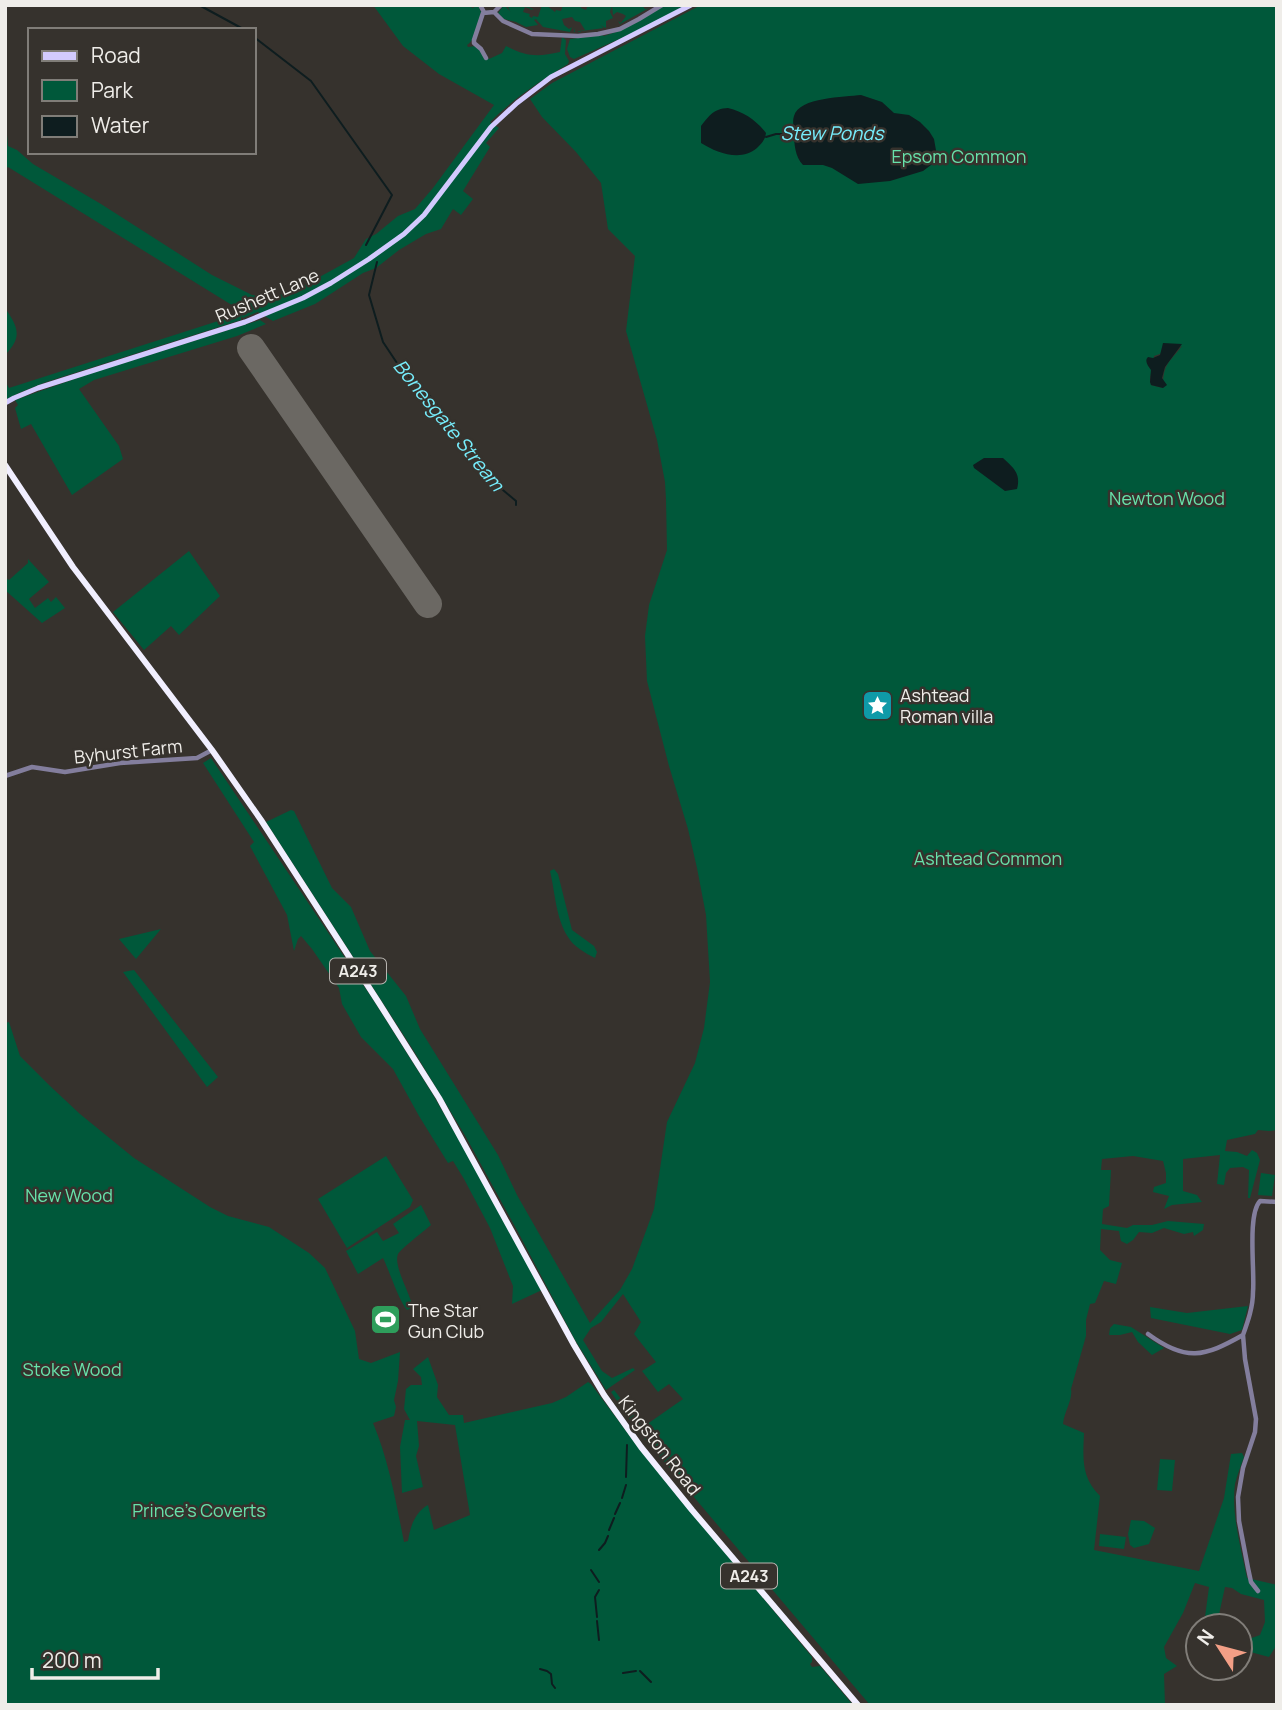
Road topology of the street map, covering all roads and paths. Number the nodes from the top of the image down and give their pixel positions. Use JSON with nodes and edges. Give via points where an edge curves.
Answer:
{"nodes":[{"id":1,"x":480,"y":5,"type":"edge"},
{"id":2,"x":501,"y":5,"type":"edge"},
{"id":3,"x":662,"y":5,"type":"edge"},
{"id":4,"x":691,"y":5,"type":"edge"},
{"id":5,"x":484,"y":12,"type":"junction"},
{"id":6,"x":494,"y":12,"type":"junction"},
{"id":7,"x":474,"y":43,"type":"junction"},
{"id":8,"x":468,"y":45,"type":"dead end"},
{"id":9,"x":486,"y":58,"type":"dead end"},
{"id":10,"x":5,"y":403,"type":"edge"},
{"id":11,"x":6,"y":469,"type":"edge"},
{"id":12,"x":212,"y":750,"type":"junction"},
{"id":13,"x":5,"y":776,"type":"edge"},
{"id":14,"x":1277,"y":1202,"type":"edge"},
{"id":15,"x":1148,"y":1334,"type":"dead end"},
{"id":16,"x":1243,"y":1335,"type":"junction"},
{"id":17,"x":1258,"y":1591,"type":"dead end"},
{"id":18,"x":858,"y":1705,"type":"edge"}],
"edges":[{"from":1,"to":5,"type":"street"},
{"from":2,"to":6,"type":"street"},
{"from":3,"to":6,"type":"street","via":[[618,29],[578,36],[532,34]]},
{"from":4,"to":10,"type":"main road","name":"Rushett Lane","via":[[551,77],[517,103],[483,137],[424,215],[404,234],[325,287],[245,322],[38,388]]},
{"from":5,"to":6,"type":"street"},
{"from":5,"to":7,"type":"street"},
{"from":7,"to":8,"type":"street"},
{"from":7,"to":9,"type":"street"},
{"from":11,"to":12,"type":"highway","number":"A243","via":[[74,568]]},
{"from":12,"to":13,"type":"street","name":"Byhurst Farm","via":[[197,758],[65,772],[32,767]]},
{"from":12,"to":18,"type":"highway","name":"Kingston Road","number":"A243","via":[[439,1098],[604,1395],[692,1510]]},
{"from":14,"to":16,"type":"street","via":[[1260,1201],[1255,1210],[1254,1293]]},
{"from":15,"to":16,"type":"street","via":[[1182,1353],[1194,1354],[1214,1350]]},
{"from":16,"to":17,"type":"street","via":[[1256,1428],[1243,1468],[1239,1521],[1251,1582]]}]}
